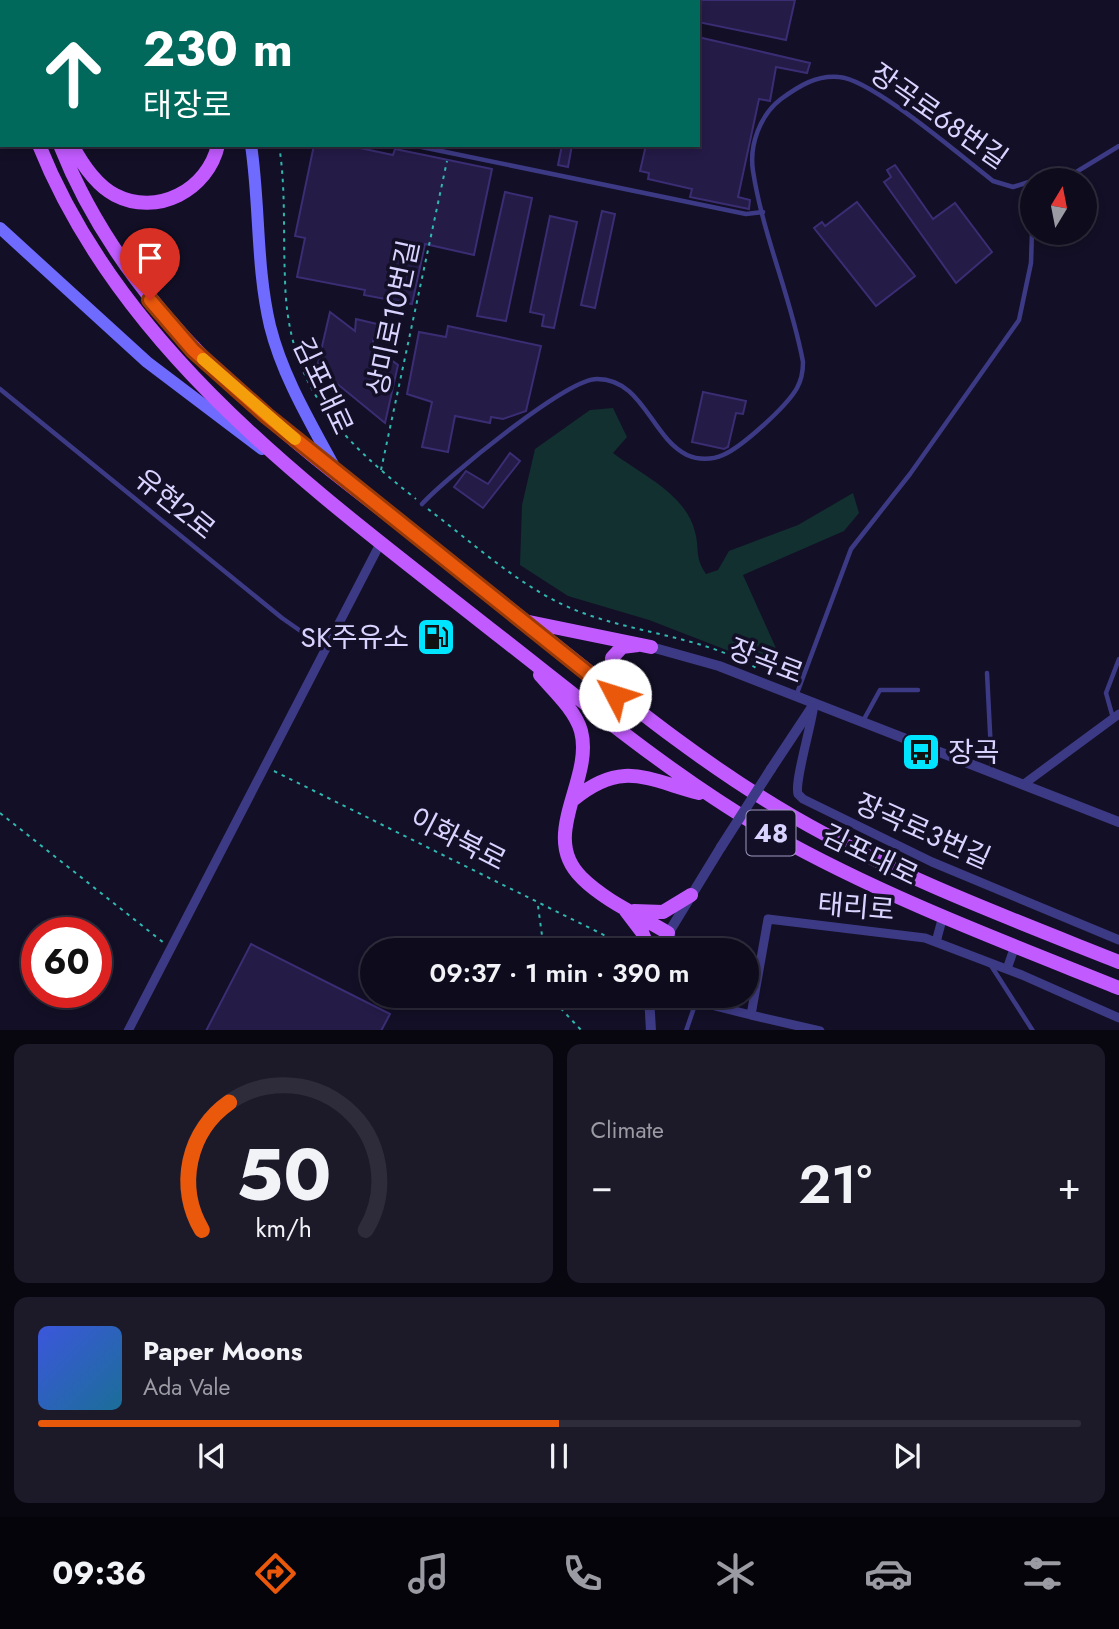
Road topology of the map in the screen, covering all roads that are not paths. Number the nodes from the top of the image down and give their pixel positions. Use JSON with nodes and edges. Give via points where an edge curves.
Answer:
{"nodes":[{"id":1,"x":1119,"y":146,"type":"edge"},
{"id":2,"x":40,"y":147,"type":"edge"},
{"id":3,"x":61,"y":147,"type":"edge"},
{"id":4,"x":73,"y":147,"type":"edge"},
{"id":5,"x":217,"y":147,"type":"edge"},
{"id":6,"x":251,"y":147,"type":"edge"},
{"id":7,"x":421,"y":147,"type":"edge"},
{"id":8,"x":1083,"y":168,"type":"edge"},
{"id":9,"x":1020,"y":185,"type":"edge"},
{"id":10,"x":763,"y":212,"type":"junction"},
{"id":11,"x":0,"y":228,"type":"edge"},
{"id":12,"x":1032,"y":245,"type":"edge"},
{"id":13,"x":0,"y":389,"type":"edge"},
{"id":14,"x":337,"y":472,"type":"junction"},
{"id":15,"x":298,"y":475,"type":"junction"},
{"id":16,"x":422,"y":504,"type":"road end"},
{"id":17,"x":381,"y":542,"type":"junction"},
{"id":18,"x":526,"y":621,"type":"junction"},
{"id":19,"x":651,"y":646,"type":"junction"},
{"id":20,"x":326,"y":648,"type":"junction"},
{"id":21,"x":523,"y":655,"type":"junction"},
{"id":22,"x":1119,"y":659,"type":"edge"},
{"id":23,"x":987,"y":673,"type":"dead end"},
{"id":24,"x":918,"y":690,"type":"dead end"},
{"id":25,"x":615,"y":695,"type":"junction"},
{"id":26,"x":795,"y":697,"type":"junction"},
{"id":27,"x":814,"y":704,"type":"junction"},
{"id":28,"x":1116,"y":717,"type":"edge"},
{"id":29,"x":863,"y":722,"type":"junction"},
{"id":30,"x":992,"y":772,"type":"junction"},
{"id":31,"x":1024,"y":784,"type":"junction"},
{"id":32,"x":711,"y":796,"type":"junction"},
{"id":33,"x":574,"y":799,"type":"junction"},
{"id":34,"x":1119,"y":822,"type":"edge"},
{"id":35,"x":691,"y":895,"type":"junction"},
{"id":36,"x":626,"y":907,"type":"junction"},
{"id":37,"x":943,"y":916,"type":"junction"},
{"id":38,"x":668,"y":933,"type":"junction"},
{"id":39,"x":644,"y":938,"type":"edge"},
{"id":40,"x":665,"y":938,"type":"edge"},
{"id":41,"x":672,"y":938,"type":"edge"},
{"id":42,"x":1119,"y":940,"type":"edge"},
{"id":43,"x":936,"y":943,"type":"junction"},
{"id":44,"x":1015,"y":946,"type":"junction"},
{"id":45,"x":1119,"y":962,"type":"edge"},
{"id":46,"x":989,"y":963,"type":"junction"},
{"id":47,"x":1007,"y":970,"type":"junction"},
{"id":48,"x":1119,"y":988,"type":"edge"},
{"id":49,"x":650,"y":1008,"type":"edge"},
{"id":50,"x":695,"y":1008,"type":"edge"},
{"id":51,"x":723,"y":1008,"type":"edge"},
{"id":52,"x":751,"y":1015,"type":"junction"},
{"id":53,"x":1119,"y":1018,"type":"edge"},
{"id":54,"x":129,"y":1030,"type":"edge"},
{"id":55,"x":651,"y":1030,"type":"edge"},
{"id":56,"x":686,"y":1030,"type":"edge"},
{"id":57,"x":817,"y":1030,"type":"edge"},
{"id":58,"x":1032,"y":1030,"type":"edge"}],
"edges":[{"from":1,"to":8,"type":"lane","name":"장곡로68번길"},
{"from":2,"to":15,"type":"main road","number":"48","via":[[69,212],[121,292],[179,362]]},
{"from":3,"to":14,"type":"main road","number":"48","via":[[106,239],[150,300],[227,382]]},
{"from":4,"to":5,"type":"main road","via":[[89,172],[113,194],[145,203],[178,196],[197,184],[209,170]]},
{"from":6,"to":14,"type":"main road","name":"김포대로","via":[[270,327],[290,382]]},
{"from":7,"to":10,"type":"lane","via":[[746,214]]},
{"from":9,"to":10,"type":"lane","name":"장곡로68번길","via":[[999,185],[864,85],[830,77],[796,88],[770,108],[758,129],[752,157]]},
{"from":10,"to":16,"type":"lane","name":"장곡로68번길","via":[[803,362],[798,387],[778,410],[726,454],[706,459],[676,447],[630,391],[608,380],[587,380],[566,390],[463,465]]},
{"from":11,"to":15,"type":"main road","name":"김포대로","via":[[147,362]]},
{"from":12,"to":26,"type":"lane","via":[[1019,320],[851,549]]},
{"from":13,"to":20,"type":"lane","name":"유현2로","via":[[289,624]]},
{"from":14,"to":18,"type":"main road","name":"김포대로","number":"48"},
{"from":15,"to":17,"type":"main road","name":"김포대로","number":"48"},
{"from":17,"to":20,"type":"street"},
{"from":17,"to":21,"type":"main road","name":"김포대로","number":"48"},
{"from":18,"to":19,"type":"main road"},
{"from":18,"to":25,"type":"main road","name":"김포대로","number":"48"},
{"from":19,"to":25,"type":"main road","via":[[629,645],[616,651],[611,667]]},
{"from":19,"to":26,"type":"street","name":"장곡로","via":[[719,666]]},
{"from":20,"to":54,"type":"street"},
{"from":21,"to":32,"type":"main road","name":"김포대로","number":"48"},
{"from":21,"to":33,"type":"main road","via":[[580,730],[584,756]]},
{"from":22,"to":28,"type":"lane","via":[[1106,693]]},
{"from":23,"to":30,"type":"lane"},
{"from":24,"to":29,"type":"lane","via":[[880,690]]},
{"from":25,"to":45,"type":"main road","name":"김포대로","number":"48","via":[[738,784],[844,845]]},
{"from":26,"to":27,"type":"street","name":"장곡로"},
{"from":27,"to":29,"type":"street","name":"장곡로"},
{"from":27,"to":35,"type":"street","bridge":true},
{"from":27,"to":42,"type":"street","name":"장곡로3번길","via":[[796,788],[803,799],[932,862]]},
{"from":28,"to":31,"type":"street"},
{"from":29,"to":30,"type":"street","name":"장곡로"},
{"from":30,"to":31,"type":"street","name":"장곡로"},
{"from":31,"to":34,"type":"street","name":"장곡로"},
{"from":32,"to":33,"type":"main road","via":[[619,774],[593,783]]},
{"from":32,"to":37,"type":"main road","name":"김포대로","number":"48","via":[[838,869]]},
{"from":33,"to":36,"type":"main road","via":[[564,826],[573,868]]},
{"from":35,"to":36,"type":"main road","via":[[663,912]]},
{"from":35,"to":38,"type":"street"},
{"from":36,"to":38,"type":"main road"},
{"from":36,"to":39,"type":"main road"},
{"from":37,"to":43,"type":"street"},
{"from":37,"to":44,"type":"main road","name":"김포대로","number":"48"},
{"from":38,"to":40,"type":"street"},
{"from":38,"to":41,"type":"street"},
{"from":43,"to":46,"type":"street","name":"태리로"},
{"from":43,"to":52,"type":"street","name":"태리로","via":[[911,935],[768,919]]},
{"from":44,"to":47,"type":"street"},
{"from":44,"to":48,"type":"main road","name":"김포대로","number":"48"},
{"from":46,"to":47,"type":"street","name":"태리로"},
{"from":46,"to":58,"type":"lane"},
{"from":47,"to":53,"type":"street","name":"태리로"},
{"from":49,"to":55,"type":"street"},
{"from":50,"to":56,"type":"lane"},
{"from":51,"to":52,"type":"street"},
{"from":52,"to":57,"type":"street"}]}
